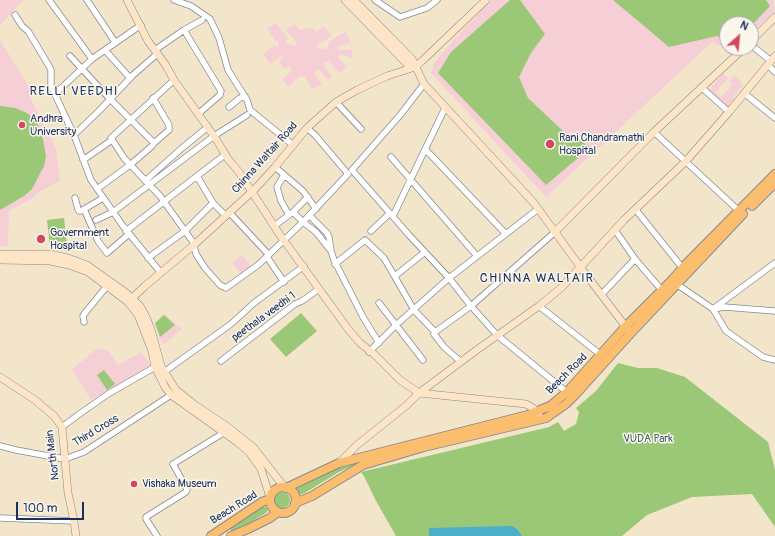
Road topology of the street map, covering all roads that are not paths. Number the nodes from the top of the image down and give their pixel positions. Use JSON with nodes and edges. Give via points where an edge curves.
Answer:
{"nodes":[{"id":1,"x":49,"y":0,"type":"edge"},
{"id":2,"x":87,"y":0,"type":"edge"},
{"id":3,"x":127,"y":0,"type":"edge"},
{"id":4,"x":174,"y":0,"type":"edge"},
{"id":5,"x":345,"y":0,"type":"edge"},
{"id":6,"x":354,"y":0,"type":"edge"},
{"id":7,"x":375,"y":0,"type":"edge"},
{"id":8,"x":437,"y":0,"type":"edge"},
{"id":9,"x":486,"y":0,"type":"edge"},
{"id":10,"x":15,"y":15,"type":"dead end"},
{"id":11,"x":775,"y":17,"type":"edge"},
{"id":12,"x":202,"y":20,"type":"dead end"},
{"id":13,"x":140,"y":25,"type":"junction"},
{"id":14,"x":184,"y":30,"type":"junction"},
{"id":15,"x":759,"y":33,"type":"edge"},
{"id":16,"x":115,"y":42,"type":"junction"},
{"id":17,"x":105,"y":50,"type":"junction"},
{"id":18,"x":759,"y":51,"type":"edge"},
{"id":19,"x":156,"y":52,"type":"junction"},
{"id":20,"x":70,"y":56,"type":"dead end"},
{"id":21,"x":735,"y":56,"type":"edge"},
{"id":22,"x":92,"y":59,"type":"junction"},
{"id":23,"x":771,"y":61,"type":"edge"},
{"id":24,"x":415,"y":67,"type":"junction"},
{"id":25,"x":81,"y":69,"type":"junction"},
{"id":26,"x":775,"y":72,"type":"edge"},
{"id":27,"x":130,"y":78,"type":"junction"},
{"id":28,"x":174,"y":80,"type":"junction"},
{"id":29,"x":424,"y":84,"type":"junction"},
{"id":30,"x":701,"y":88,"type":"junction"},
{"id":31,"x":55,"y":94,"type":"junction"},
{"id":32,"x":744,"y":94,"type":"junction"},
{"id":33,"x":245,"y":96,"type":"junction"},
{"id":34,"x":153,"y":98,"type":"junction"},
{"id":35,"x":110,"y":99,"type":"junction"},
{"id":36,"x":336,"y":102,"type":"junction"},
{"id":37,"x":229,"y":106,"type":"dead end"},
{"id":38,"x":445,"y":108,"type":"junction"},
{"id":39,"x":729,"y":112,"type":"junction"},
{"id":40,"x":198,"y":114,"type":"junction"},
{"id":41,"x":247,"y":115,"type":"dead end"},
{"id":42,"x":775,"y":118,"type":"edge"},
{"id":43,"x":131,"y":120,"type":"junction"},
{"id":44,"x":208,"y":127,"type":"junction"},
{"id":45,"x":307,"y":128,"type":"junction"},
{"id":46,"x":361,"y":129,"type":"dead end"},
{"id":47,"x":654,"y":132,"type":"junction"},
{"id":48,"x":74,"y":135,"type":"junction"},
{"id":49,"x":214,"y":136,"type":"junction"},
{"id":50,"x":112,"y":140,"type":"junction"},
{"id":51,"x":154,"y":143,"type":"junction"},
{"id":52,"x":293,"y":145,"type":"junction"},
{"id":53,"x":426,"y":150,"type":"junction"},
{"id":54,"x":226,"y":154,"type":"junction"},
{"id":55,"x":391,"y":157,"type":"dead end"},
{"id":56,"x":83,"y":160,"type":"junction"},
{"id":57,"x":686,"y":162,"type":"junction"},
{"id":58,"x":130,"y":165,"type":"junction"},
{"id":59,"x":275,"y":167,"type":"junction"},
{"id":60,"x":350,"y":172,"type":"junction"},
{"id":61,"x":775,"y":174,"type":"edge"},
{"id":62,"x":284,"y":175,"type":"junction"},
{"id":63,"x":197,"y":176,"type":"junction"},
{"id":64,"x":411,"y":181,"type":"junction"},
{"id":65,"x":775,"y":182,"type":"edge"},
{"id":66,"x":147,"y":183,"type":"junction"},
{"id":67,"x":97,"y":189,"type":"junction"},
{"id":68,"x":251,"y":192,"type":"junction"},
{"id":69,"x":308,"y":197,"type":"junction"},
{"id":70,"x":75,"y":198,"type":"dead end"},
{"id":71,"x":103,"y":198,"type":"junction"},
{"id":72,"x":164,"y":202,"type":"junction"},
{"id":73,"x":213,"y":203,"type":"junction"},
{"id":74,"x":84,"y":209,"type":"junction"},
{"id":75,"x":316,"y":209,"type":"junction"},
{"id":76,"x":538,"y":209,"type":"junction"},
{"id":77,"x":636,"y":210,"type":"junction"},
{"id":78,"x":739,"y":210,"type":"junction"},
{"id":79,"x":113,"y":212,"type":"junction"},
{"id":80,"x":227,"y":214,"type":"junction"},
{"id":81,"x":291,"y":214,"type":"junction"},
{"id":82,"x":392,"y":215,"type":"junction"},
{"id":83,"x":310,"y":216,"type":"junction"},
{"id":84,"x":96,"y":220,"type":"dead end"},
{"id":85,"x":304,"y":222,"type":"junction"},
{"id":86,"x":274,"y":226,"type":"junction"},
{"id":87,"x":184,"y":230,"type":"junction"},
{"id":88,"x":615,"y":230,"type":"junction"},
{"id":89,"x":371,"y":231,"type":"dead end"},
{"id":90,"x":128,"y":232,"type":"junction"},
{"id":91,"x":555,"y":232,"type":"junction"},
{"id":92,"x":505,"y":233,"type":"junction"},
{"id":93,"x":284,"y":240,"type":"junction"},
{"id":94,"x":194,"y":244,"type":"junction"},
{"id":95,"x":331,"y":251,"type":"junction"},
{"id":96,"x":425,"y":252,"type":"junction"},
{"id":97,"x":0,"y":254,"type":"edge"},
{"id":98,"x":268,"y":256,"type":"junction"},
{"id":99,"x":477,"y":256,"type":"junction"},
{"id":100,"x":148,"y":258,"type":"junction"},
{"id":101,"x":635,"y":258,"type":"junction"},
{"id":102,"x":0,"y":260,"type":"edge"},
{"id":103,"x":335,"y":264,"type":"junction"},
{"id":104,"x":775,"y":264,"type":"edge"},
{"id":105,"x":680,"y":265,"type":"dead end"},
{"id":106,"x":304,"y":266,"type":"junction"},
{"id":107,"x":581,"y":268,"type":"junction"},
{"id":108,"x":161,"y":273,"type":"junction"},
{"id":109,"x":395,"y":276,"type":"junction"},
{"id":110,"x":449,"y":278,"type":"junction"},
{"id":111,"x":284,"y":282,"type":"junction"},
{"id":112,"x":674,"y":282,"type":"junction"},
{"id":113,"x":107,"y":286,"type":"junction"},
{"id":114,"x":659,"y":288,"type":"dead end"},
{"id":115,"x":320,"y":289,"type":"junction"},
{"id":116,"x":602,"y":294,"type":"junction"},
{"id":117,"x":130,"y":300,"type":"junction"},
{"id":118,"x":379,"y":303,"type":"dead end"},
{"id":119,"x":471,"y":306,"type":"junction"},
{"id":120,"x":539,"y":306,"type":"junction"},
{"id":121,"x":713,"y":309,"type":"junction"},
{"id":122,"x":414,"y":310,"type":"junction"},
{"id":123,"x":775,"y":311,"type":"edge"},
{"id":124,"x":84,"y":322,"type":"dead end"},
{"id":125,"x":396,"y":325,"type":"junction"},
{"id":126,"x":629,"y":329,"type":"junction"},
{"id":127,"x":434,"y":334,"type":"dead end"},
{"id":128,"x":497,"y":335,"type":"junction"},
{"id":129,"x":378,"y":343,"type":"junction"},
{"id":130,"x":369,"y":352,"type":"junction"},
{"id":131,"x":601,"y":355,"type":"junction"},
{"id":132,"x":422,"y":360,"type":"dead end"},
{"id":133,"x":775,"y":360,"type":"edge"},
{"id":134,"x":221,"y":361,"type":"dead end"},
{"id":135,"x":461,"y":362,"type":"junction"},
{"id":136,"x":155,"y":367,"type":"junction"},
{"id":137,"x":164,"y":372,"type":"junction"},
{"id":138,"x":0,"y":378,"type":"edge"},
{"id":139,"x":419,"y":393,"type":"junction"},
{"id":140,"x":171,"y":395,"type":"junction"},
{"id":141,"x":570,"y":395,"type":"junction"},
{"id":142,"x":537,"y":412,"type":"junction"},
{"id":143,"x":540,"y":420,"type":"junction"},
{"id":144,"x":62,"y":427,"type":"junction"},
{"id":145,"x":226,"y":430,"type":"junction"},
{"id":146,"x":0,"y":446,"type":"edge"},
{"id":147,"x":66,"y":459,"type":"junction"},
{"id":148,"x":339,"y":463,"type":"junction"},
{"id":149,"x":285,"y":488,"type":"junction"},
{"id":150,"x":270,"y":498,"type":"junction"},
{"id":151,"x":295,"y":503,"type":"junction"},
{"id":152,"x":278,"y":512,"type":"junction"},
{"id":153,"x":0,"y":518,"type":"edge"},
{"id":154,"x":74,"y":521,"type":"junction"},
{"id":155,"x":76,"y":536,"type":"edge"},
{"id":156,"x":157,"y":536,"type":"edge"},
{"id":157,"x":211,"y":536,"type":"edge"},
{"id":158,"x":231,"y":536,"type":"edge"}],
"edges":[{"from":1,"to":22,"type":"street"},
{"from":2,"to":16,"type":"street"},
{"from":3,"to":13,"type":"street"},
{"from":4,"to":33,"type":"street","via":[[191,6],[210,19],[219,38],[228,70]]},
{"from":5,"to":24,"type":"street","via":[[407,64]]},
{"from":6,"to":24,"type":"street","via":[[412,59]]},
{"from":7,"to":8,"type":"street","via":[[400,17],[428,8]]},
{"from":9,"to":24,"type":"street"},
{"from":10,"to":31,"type":"street","via":[[45,57],[51,70],[51,86]]},
{"from":11,"to":15,"type":"street"},
{"from":12,"to":14,"type":"street"},
{"from":13,"to":16,"type":"street"},
{"from":13,"to":19,"type":"street"},
{"from":14,"to":19,"type":"street"},
{"from":14,"to":40,"type":"street","via":[[221,90],[220,95]]},
{"from":16,"to":17,"type":"street"},
{"from":17,"to":22,"type":"street"},
{"from":17,"to":27,"type":"street"},
{"from":18,"to":23,"type":"street"},
{"from":19,"to":27,"type":"street"},
{"from":19,"to":28,"type":"street"},
{"from":20,"to":25,"type":"street"},
{"from":21,"to":30,"type":"street"},
{"from":22,"to":25,"type":"street"},
{"from":23,"to":26,"type":"street"},
{"from":23,"to":32,"type":"street"},
{"from":24,"to":29,"type":"street"},
{"from":24,"to":36,"type":"street","name":"Chinna Waltair Road","via":[[388,76]]},
{"from":25,"to":31,"type":"street"},
{"from":25,"to":35,"type":"street"},
{"from":27,"to":35,"type":"street"},
{"from":28,"to":34,"type":"street"},
{"from":28,"to":40,"type":"street"},
{"from":29,"to":38,"type":"street"},
{"from":29,"to":60,"type":"street"},
{"from":30,"to":39,"type":"street"},
{"from":30,"to":47,"type":"street"},
{"from":31,"to":48,"type":"street"},
{"from":32,"to":39,"type":"street"},
{"from":32,"to":42,"type":"street"},
{"from":33,"to":37,"type":"street"},
{"from":33,"to":52,"type":"street","via":[[250,110]]},
{"from":34,"to":43,"type":"street"},
{"from":34,"to":51,"type":"street","via":[[169,125],[169,130]]},
{"from":35,"to":43,"type":"street"},
{"from":35,"to":48,"type":"street"},
{"from":36,"to":45,"type":"street","name":"Chinna Waltair Road"},
{"from":36,"to":46,"type":"street"},
{"from":38,"to":53,"type":"street"},
{"from":38,"to":76,"type":"street"},
{"from":39,"to":57,"type":"street"},
{"from":40,"to":44,"type":"street"},
{"from":41,"to":49,"type":"street"},
{"from":43,"to":50,"type":"street","via":[[112,136]]},
{"from":43,"to":51,"type":"street"},
{"from":44,"to":49,"type":"street"},
{"from":44,"to":66,"type":"street","via":[[182,148]]},
{"from":45,"to":52,"type":"street","name":"Chinna Waltair Road"},
{"from":45,"to":60,"type":"street"},
{"from":47,"to":57,"type":"street"},
{"from":47,"to":91,"type":"street"},
{"from":48,"to":56,"type":"street"},
{"from":49,"to":54,"type":"street"},
{"from":49,"to":66,"type":"street"},
{"from":50,"to":56,"type":"street"},
{"from":50,"to":58,"type":"street"},
{"from":51,"to":58,"type":"street"},
{"from":52,"to":59,"type":"street","name":"Chinna Waltair Road"},
{"from":53,"to":64,"type":"street"},
{"from":53,"to":92,"type":"street"},
{"from":54,"to":63,"type":"street"},
{"from":54,"to":68,"type":"street"},
{"from":55,"to":64,"type":"street"},
{"from":56,"to":67,"type":"street"},
{"from":57,"to":77,"type":"street"},
{"from":57,"to":78,"type":"street"},
{"from":58,"to":66,"type":"street"},
{"from":58,"to":67,"type":"street"},
{"from":59,"to":62,"type":"street"},
{"from":59,"to":68,"type":"street","name":"Chinna Waltair Road"},
{"from":60,"to":75,"type":"street"},
{"from":60,"to":82,"type":"street"},
{"from":61,"to":78,"type":"main road","name":"Beach Road"},
{"from":62,"to":69,"type":"street"},
{"from":62,"to":81,"type":"street","via":[[277,187],[281,201]]},
{"from":63,"to":72,"type":"street"},
{"from":63,"to":73,"type":"street"},
{"from":64,"to":82,"type":"street"},
{"from":64,"to":99,"type":"street"},
{"from":65,"to":112,"type":"main road","name":"Beach Road"},
{"from":66,"to":72,"type":"street"},
{"from":66,"to":79,"type":"street"},
{"from":67,"to":71,"type":"street"},
{"from":68,"to":80,"type":"street","name":"Chinna Waltair Road"},
{"from":68,"to":86,"type":"street"},
{"from":69,"to":75,"type":"street"},
{"from":69,"to":81,"type":"street"},
{"from":70,"to":74,"type":"street","via":[[78,210]]},
{"from":71,"to":74,"type":"street"},
{"from":71,"to":79,"type":"street"},
{"from":72,"to":87,"type":"street"},
{"from":72,"to":90,"type":"street"},
{"from":73,"to":80,"type":"street"},
{"from":73,"to":87,"type":"street"},
{"from":74,"to":90,"type":"street","via":[[98,241],[107,252]]},
{"from":75,"to":83,"type":"street"},
{"from":76,"to":91,"type":"street"},
{"from":76,"to":92,"type":"street"},
{"from":77,"to":88,"type":"street"},
{"from":77,"to":105,"type":"street"},
{"from":78,"to":112,"type":"main road","name":"Beach Road","via":[[686,264]]},
{"from":79,"to":84,"type":"street"},
{"from":79,"to":90,"type":"street"},
{"from":80,"to":94,"type":"street","name":"Chinna Waltair Road"},
{"from":80,"to":98,"type":"street"},
{"from":81,"to":85,"type":"street"},
{"from":81,"to":86,"type":"street"},
{"from":82,"to":89,"type":"street"},
{"from":82,"to":96,"type":"street"},
{"from":83,"to":85,"type":"street"},
{"from":83,"to":95,"type":"street","via":[[327,232]]},
{"from":85,"to":93,"type":"street"},
{"from":85,"to":95,"type":"street"},
{"from":86,"to":93,"type":"street"},
{"from":87,"to":94,"type":"street"},
{"from":87,"to":100,"type":"street"},
{"from":88,"to":101,"type":"street"},
{"from":88,"to":107,"type":"street"},
{"from":90,"to":100,"type":"street"},
{"from":91,"to":107,"type":"street"},
{"from":91,"to":119,"type":"street"},
{"from":92,"to":99,"type":"street"},
{"from":93,"to":98,"type":"street"},
{"from":93,"to":106,"type":"street"},
{"from":94,"to":98,"type":"street","via":[[196,254],[205,268],[226,288]]},
{"from":94,"to":108,"type":"street","name":"Chinna Waltair Road"},
{"from":95,"to":103,"type":"street"},
{"from":96,"to":109,"type":"street"},
{"from":96,"to":110,"type":"street"},
{"from":97,"to":117,"type":"street","via":[[50,254],[68,258],[99,272]]},
{"from":98,"to":111,"type":"street"},
{"from":99,"to":110,"type":"street"},
{"from":100,"to":108,"type":"street"},
{"from":101,"to":114,"type":"street"},
{"from":101,"to":116,"type":"street"},
{"from":102,"to":113,"type":"street","via":[[50,261],[69,265],[88,272]]},
{"from":103,"to":109,"type":"street","via":[[365,240],[384,258]]},
{"from":103,"to":129,"type":"street"},
{"from":104,"to":121,"type":"street"},
{"from":106,"to":111,"type":"street"},
{"from":106,"to":115,"type":"street"},
{"from":107,"to":116,"type":"street"},
{"from":107,"to":120,"type":"street"},
{"from":108,"to":117,"type":"street","name":"Chinna Waltair Road"},
{"from":109,"to":122,"type":"street"},
{"from":110,"to":119,"type":"street"},
{"from":110,"to":122,"type":"street"},
{"from":111,"to":137,"type":"street"},
{"from":112,"to":121,"type":"street"},
{"from":112,"to":126,"type":"main road","name":"Beach Road"},
{"from":113,"to":117,"type":"street"},
{"from":113,"to":124,"type":"street","via":[[83,316]]},
{"from":115,"to":130,"type":"street","via":[[348,329]]},
{"from":115,"to":134,"type":"street","name":"peethala veedhi 1","via":[[295,304]]},
{"from":116,"to":126,"type":"street"},
{"from":117,"to":136,"type":"street","via":[[145,330]]},
{"from":117,"to":137,"type":"street","via":[[140,306],[146,316]]},
{"from":118,"to":125,"type":"street"},
{"from":119,"to":122,"type":"street","via":[[435,332]]},
{"from":119,"to":128,"type":"street"},
{"from":120,"to":128,"type":"street"},
{"from":120,"to":131,"type":"street"},
{"from":121,"to":123,"type":"street","via":[[724,307]]},
{"from":121,"to":133,"type":"street","via":[[726,331],[763,357]]},
{"from":122,"to":125,"type":"street"},
{"from":125,"to":129,"type":"street"},
{"from":125,"to":132,"type":"street"},
{"from":126,"to":131,"type":"main road","name":"Beach Road"},
{"from":126,"to":141,"type":"main road","name":"Beach Road"},
{"from":127,"to":135,"type":"street"},
{"from":128,"to":135,"type":"street"},
{"from":128,"to":141,"type":"street"},
{"from":129,"to":130,"type":"street"},
{"from":130,"to":139,"type":"street"},
{"from":131,"to":141,"type":"main road","name":"Beach Road"},
{"from":135,"to":139,"type":"street"},
{"from":136,"to":140,"type":"street"},
{"from":136,"to":144,"type":"street","via":[[108,394]]},
{"from":137,"to":145,"type":"street","via":[[176,390]]},
{"from":138,"to":144,"type":"street","name":"North Main","via":[[35,400],[54,416]]},
{"from":139,"to":142,"type":"street","via":[[526,404]]},
{"from":139,"to":148,"type":"street","via":[[356,445]]},
{"from":140,"to":145,"type":"street"},
{"from":140,"to":147,"type":"street","name":"Third Cross","via":[[84,452]]},
{"from":141,"to":142,"type":"main road","name":"Beach Road"},
{"from":141,"to":143,"type":"main road","name":"Beach Road","via":[[558,410]]},
{"from":142,"to":143,"type":"street"},
{"from":142,"to":148,"type":"main road","name":"Beach Road"},
{"from":143,"to":151,"type":"main road","name":"Beach Road","via":[[424,447],[363,466]]},
{"from":144,"to":147,"type":"street","name":"North Main"},
{"from":145,"to":149,"type":"street","via":[[253,447]]},
{"from":145,"to":150,"type":"street","via":[[249,452],[261,469]]},
{"from":145,"to":156,"type":"street","via":[[173,464],[187,489],[146,517]]},
{"from":146,"to":147,"type":"street","name":"Third Cross"},
{"from":147,"to":154,"type":"street","name":"North Main","via":[[68,493]]},
{"from":148,"to":149,"type":"main road","name":"Beach Road"},
{"from":149,"to":150,"type":"main road","via":[[276,489]]},
{"from":149,"to":151,"type":"main road","via":[[294,494]]},
{"from":150,"to":152,"type":"main road","via":[[272,507]]},
{"from":150,"to":157,"type":"main road","name":"Beach Road"},
{"from":151,"to":152,"type":"main road","via":[[289,511]]},
{"from":152,"to":158,"type":"main road","name":"Beach Road"},
{"from":153,"to":154,"type":"street"},
{"from":154,"to":155,"type":"street","name":"North Main"}]}
